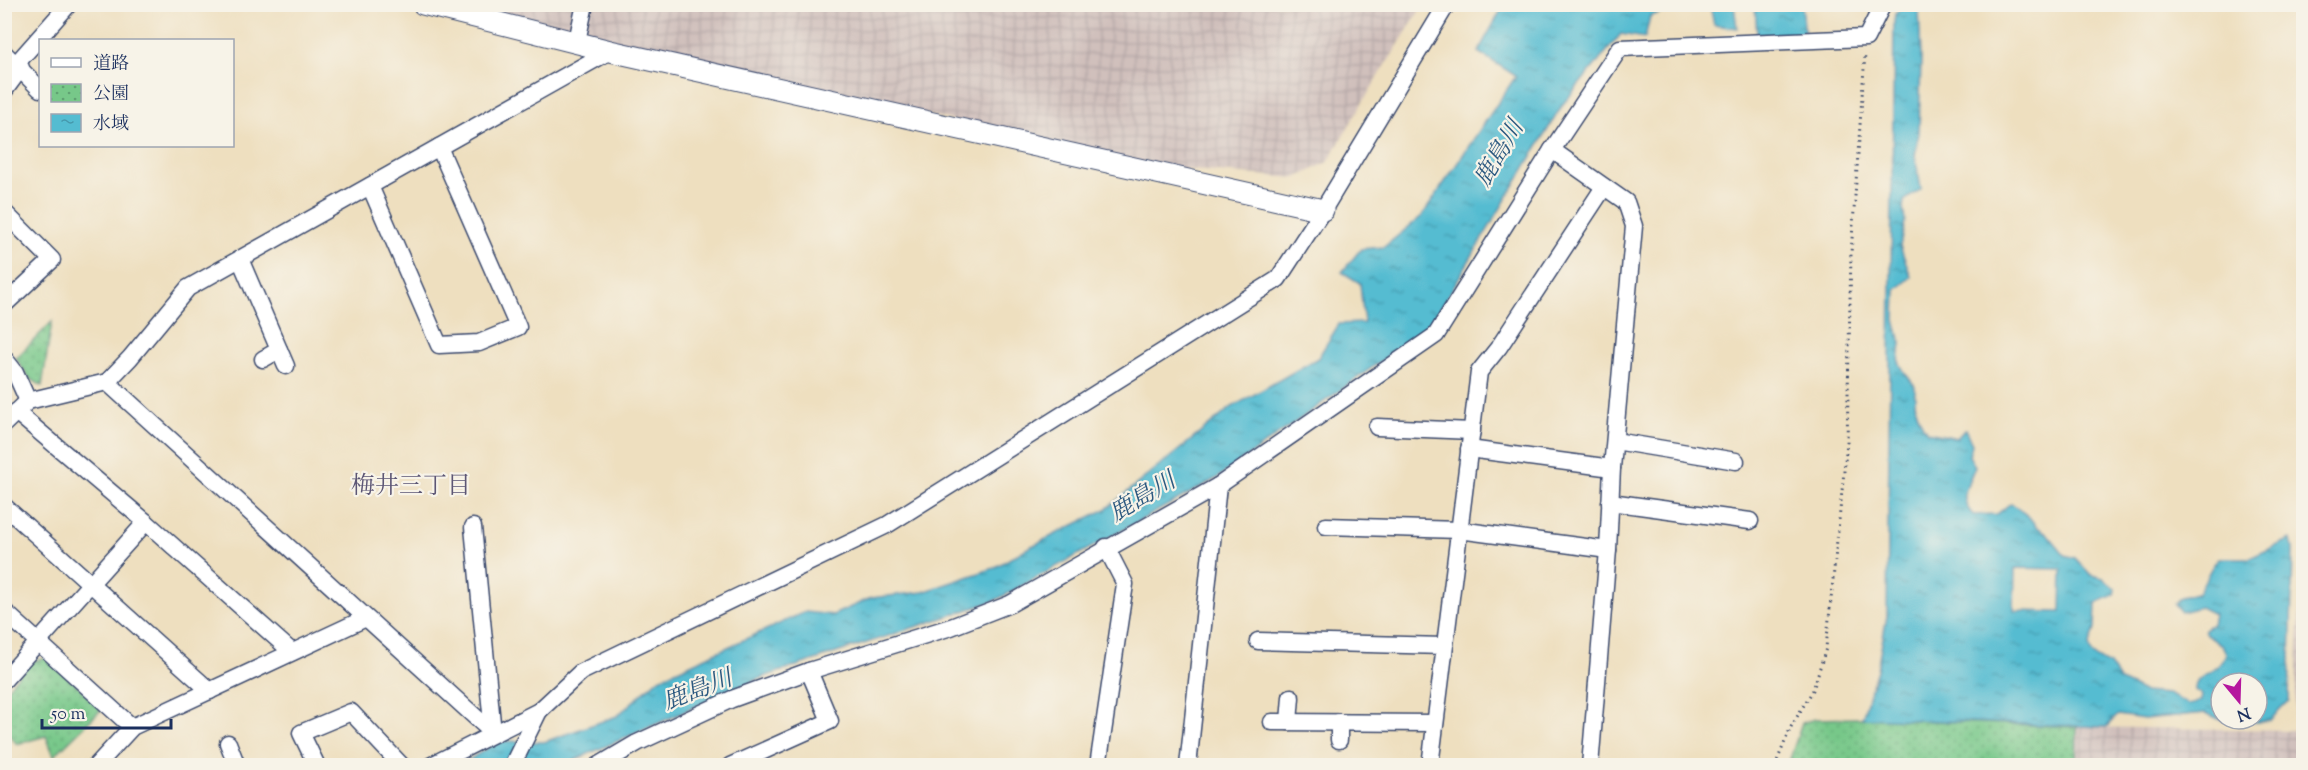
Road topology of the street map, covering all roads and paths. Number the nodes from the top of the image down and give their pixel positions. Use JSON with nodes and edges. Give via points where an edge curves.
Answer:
{"nodes":[{"id":1,"x":69,"y":4,"type":"edge"},
{"id":2,"x":423,"y":4,"type":"edge"},
{"id":3,"x":585,"y":4,"type":"edge"},
{"id":4,"x":1447,"y":4,"type":"edge"},
{"id":5,"x":1883,"y":4,"type":"edge"},
{"id":6,"x":1866,"y":38,"type":"junction"},
{"id":7,"x":576,"y":41,"type":"junction"},
{"id":8,"x":610,"y":51,"type":"junction"},
{"id":9,"x":14,"y":62,"type":"edge"},
{"id":10,"x":39,"y":88,"type":"edge"},
{"id":11,"x":4,"y":91,"type":"edge"},
{"id":12,"x":439,"y":147,"type":"junction"},
{"id":13,"x":1552,"y":150,"type":"junction"},
{"id":14,"x":370,"y":186,"type":"junction"},
{"id":15,"x":1604,"y":187,"type":"junction"},
{"id":16,"x":1323,"y":210,"type":"junction"},
{"id":17,"x":4,"y":212,"type":"edge"},
{"id":18,"x":240,"y":259,"type":"junction"},
{"id":19,"x":4,"y":305,"type":"edge"},
{"id":20,"x":4,"y":358,"type":"edge"},
{"id":21,"x":263,"y":359,"type":"dead end"},
{"id":22,"x":107,"y":382,"type":"junction"},
{"id":23,"x":16,"y":412,"type":"edge"},
{"id":24,"x":1377,"y":427,"type":"dead end"},
{"id":25,"x":1472,"y":431,"type":"junction"},
{"id":26,"x":1615,"y":441,"type":"junction"},
{"id":27,"x":1469,"y":449,"type":"junction"},
{"id":28,"x":1736,"y":461,"type":"dead end"},
{"id":29,"x":1612,"y":468,"type":"junction"},
{"id":30,"x":1218,"y":486,"type":"junction"},
{"id":31,"x":1610,"y":502,"type":"junction"},
{"id":32,"x":4,"y":506,"type":"edge"},
{"id":33,"x":1750,"y":521,"type":"dead end"},
{"id":34,"x":146,"y":522,"type":"junction"},
{"id":35,"x":1326,"y":526,"type":"dead end"},
{"id":36,"x":473,"y":528,"type":"dead end"},
{"id":37,"x":1458,"y":530,"type":"junction"},
{"id":38,"x":1106,"y":547,"type":"junction"},
{"id":39,"x":1608,"y":549,"type":"junction"},
{"id":40,"x":91,"y":584,"type":"junction"},
{"id":41,"x":4,"y":611,"type":"edge"},
{"id":42,"x":366,"y":618,"type":"junction"},
{"id":43,"x":1258,"y":641,"type":"dead end"},
{"id":44,"x":40,"y":642,"type":"junction"},
{"id":45,"x":1444,"y":646,"type":"junction"},
{"id":46,"x":292,"y":652,"type":"junction"},
{"id":47,"x":809,"y":671,"type":"junction"},
{"id":48,"x":4,"y":680,"type":"edge"},
{"id":49,"x":210,"y":691,"type":"junction"},
{"id":50,"x":1291,"y":697,"type":"dead end"},
{"id":51,"x":539,"y":711,"type":"junction"},
{"id":52,"x":1272,"y":722,"type":"dead end"},
{"id":53,"x":1289,"y":722,"type":"junction"},
{"id":54,"x":1339,"y":722,"type":"junction"},
{"id":55,"x":1436,"y":723,"type":"junction"},
{"id":56,"x":132,"y":727,"type":"junction"},
{"id":57,"x":493,"y":733,"type":"junction"},
{"id":58,"x":1339,"y":740,"type":"dead end"},
{"id":59,"x":228,"y":743,"type":"dead end"},
{"id":60,"x":96,"y":765,"type":"edge"},
{"id":61,"x":237,"y":765,"type":"edge"},
{"id":62,"x":317,"y":765,"type":"edge"},
{"id":63,"x":402,"y":765,"type":"edge"},
{"id":64,"x":430,"y":765,"type":"edge"},
{"id":65,"x":512,"y":765,"type":"edge"},
{"id":66,"x":598,"y":765,"type":"edge"},
{"id":67,"x":730,"y":765,"type":"edge"},
{"id":68,"x":1098,"y":765,"type":"edge"},
{"id":69,"x":1188,"y":765,"type":"edge"},
{"id":70,"x":1430,"y":765,"type":"edge"},
{"id":71,"x":1590,"y":765,"type":"edge"},
{"id":72,"x":1775,"y":765,"type":"edge"}],
"edges":[{"from":1,"to":9,"type":"street"},
{"from":2,"to":7,"type":"street"},
{"from":3,"to":7,"type":"street"},
{"from":4,"to":16,"type":"street"},
{"from":5,"to":6,"type":"street"},
{"from":6,"to":13,"type":"street","via":[[1620,48]]},
{"from":6,"to":72,"type":"path","via":[[1851,253],[1847,442],[1826,648],[1814,690],[1791,727]]},
{"from":7,"to":8,"type":"street"},
{"from":8,"to":12,"type":"street"},
{"from":8,"to":16,"type":"street"},
{"from":9,"to":10,"type":"street"},
{"from":9,"to":11,"type":"street"},
{"from":12,"to":14,"type":"street"},
{"from":12,"to":14,"type":"street","via":[[518,327],[479,343],[439,345]]},
{"from":13,"to":15,"type":"street"},
{"from":13,"to":30,"type":"street","via":[[1436,335]]},
{"from":14,"to":18,"type":"street"},
{"from":15,"to":25,"type":"street","via":[[1479,372]]},
{"from":15,"to":26,"type":"street","via":[[1626,202],[1634,226]]},
{"from":16,"to":51,"type":"street","via":[[1278,279],[887,525],[580,672]]},
{"from":17,"to":19,"type":"street","via":[[52,260]]},
{"from":18,"to":21,"type":"street","via":[[282,358]]},
{"from":18,"to":22,"type":"street","via":[[188,288]]},
{"from":20,"to":23,"type":"street","via":[[15,372]]},
{"from":22,"to":23,"type":"street"},
{"from":22,"to":42,"type":"street"},
{"from":23,"to":34,"type":"street"},
{"from":24,"to":25,"type":"street"},
{"from":25,"to":27,"type":"street"},
{"from":26,"to":28,"type":"street"},
{"from":26,"to":29,"type":"street"},
{"from":27,"to":29,"type":"street"},
{"from":27,"to":37,"type":"street"},
{"from":29,"to":31,"type":"street"},
{"from":30,"to":38,"type":"street"},
{"from":30,"to":69,"type":"street"},
{"from":31,"to":33,"type":"street","via":[[1729,511]]},
{"from":31,"to":39,"type":"street"},
{"from":32,"to":40,"type":"street"},
{"from":34,"to":40,"type":"street"},
{"from":34,"to":46,"type":"street"},
{"from":35,"to":37,"type":"street"},
{"from":36,"to":57,"type":"street"},
{"from":37,"to":39,"type":"street"},
{"from":37,"to":45,"type":"street"},
{"from":38,"to":47,"type":"street","via":[[1010,603],[951,627]]},
{"from":38,"to":68,"type":"street","via":[[1125,584]]},
{"from":39,"to":71,"type":"street"},
{"from":40,"to":44,"type":"street"},
{"from":40,"to":49,"type":"street"},
{"from":41,"to":44,"type":"street"},
{"from":42,"to":46,"type":"street"},
{"from":42,"to":57,"type":"street"},
{"from":43,"to":45,"type":"street"},
{"from":44,"to":48,"type":"street"},
{"from":44,"to":56,"type":"street"},
{"from":45,"to":55,"type":"street"},
{"from":46,"to":49,"type":"street"},
{"from":47,"to":66,"type":"street","via":[[732,699]]},
{"from":47,"to":67,"type":"street","via":[[830,721]]},
{"from":49,"to":56,"type":"street"},
{"from":50,"to":53,"type":"street"},
{"from":51,"to":57,"type":"street"},
{"from":51,"to":65,"type":"street"},
{"from":52,"to":53,"type":"street"},
{"from":53,"to":54,"type":"street"},
{"from":54,"to":55,"type":"street"},
{"from":54,"to":58,"type":"street"},
{"from":55,"to":70,"type":"street"},
{"from":56,"to":60,"type":"street"},
{"from":57,"to":64,"type":"street"},
{"from":59,"to":61,"type":"street"},
{"from":62,"to":63,"type":"street","via":[[301,733],[351,712]]}]}
